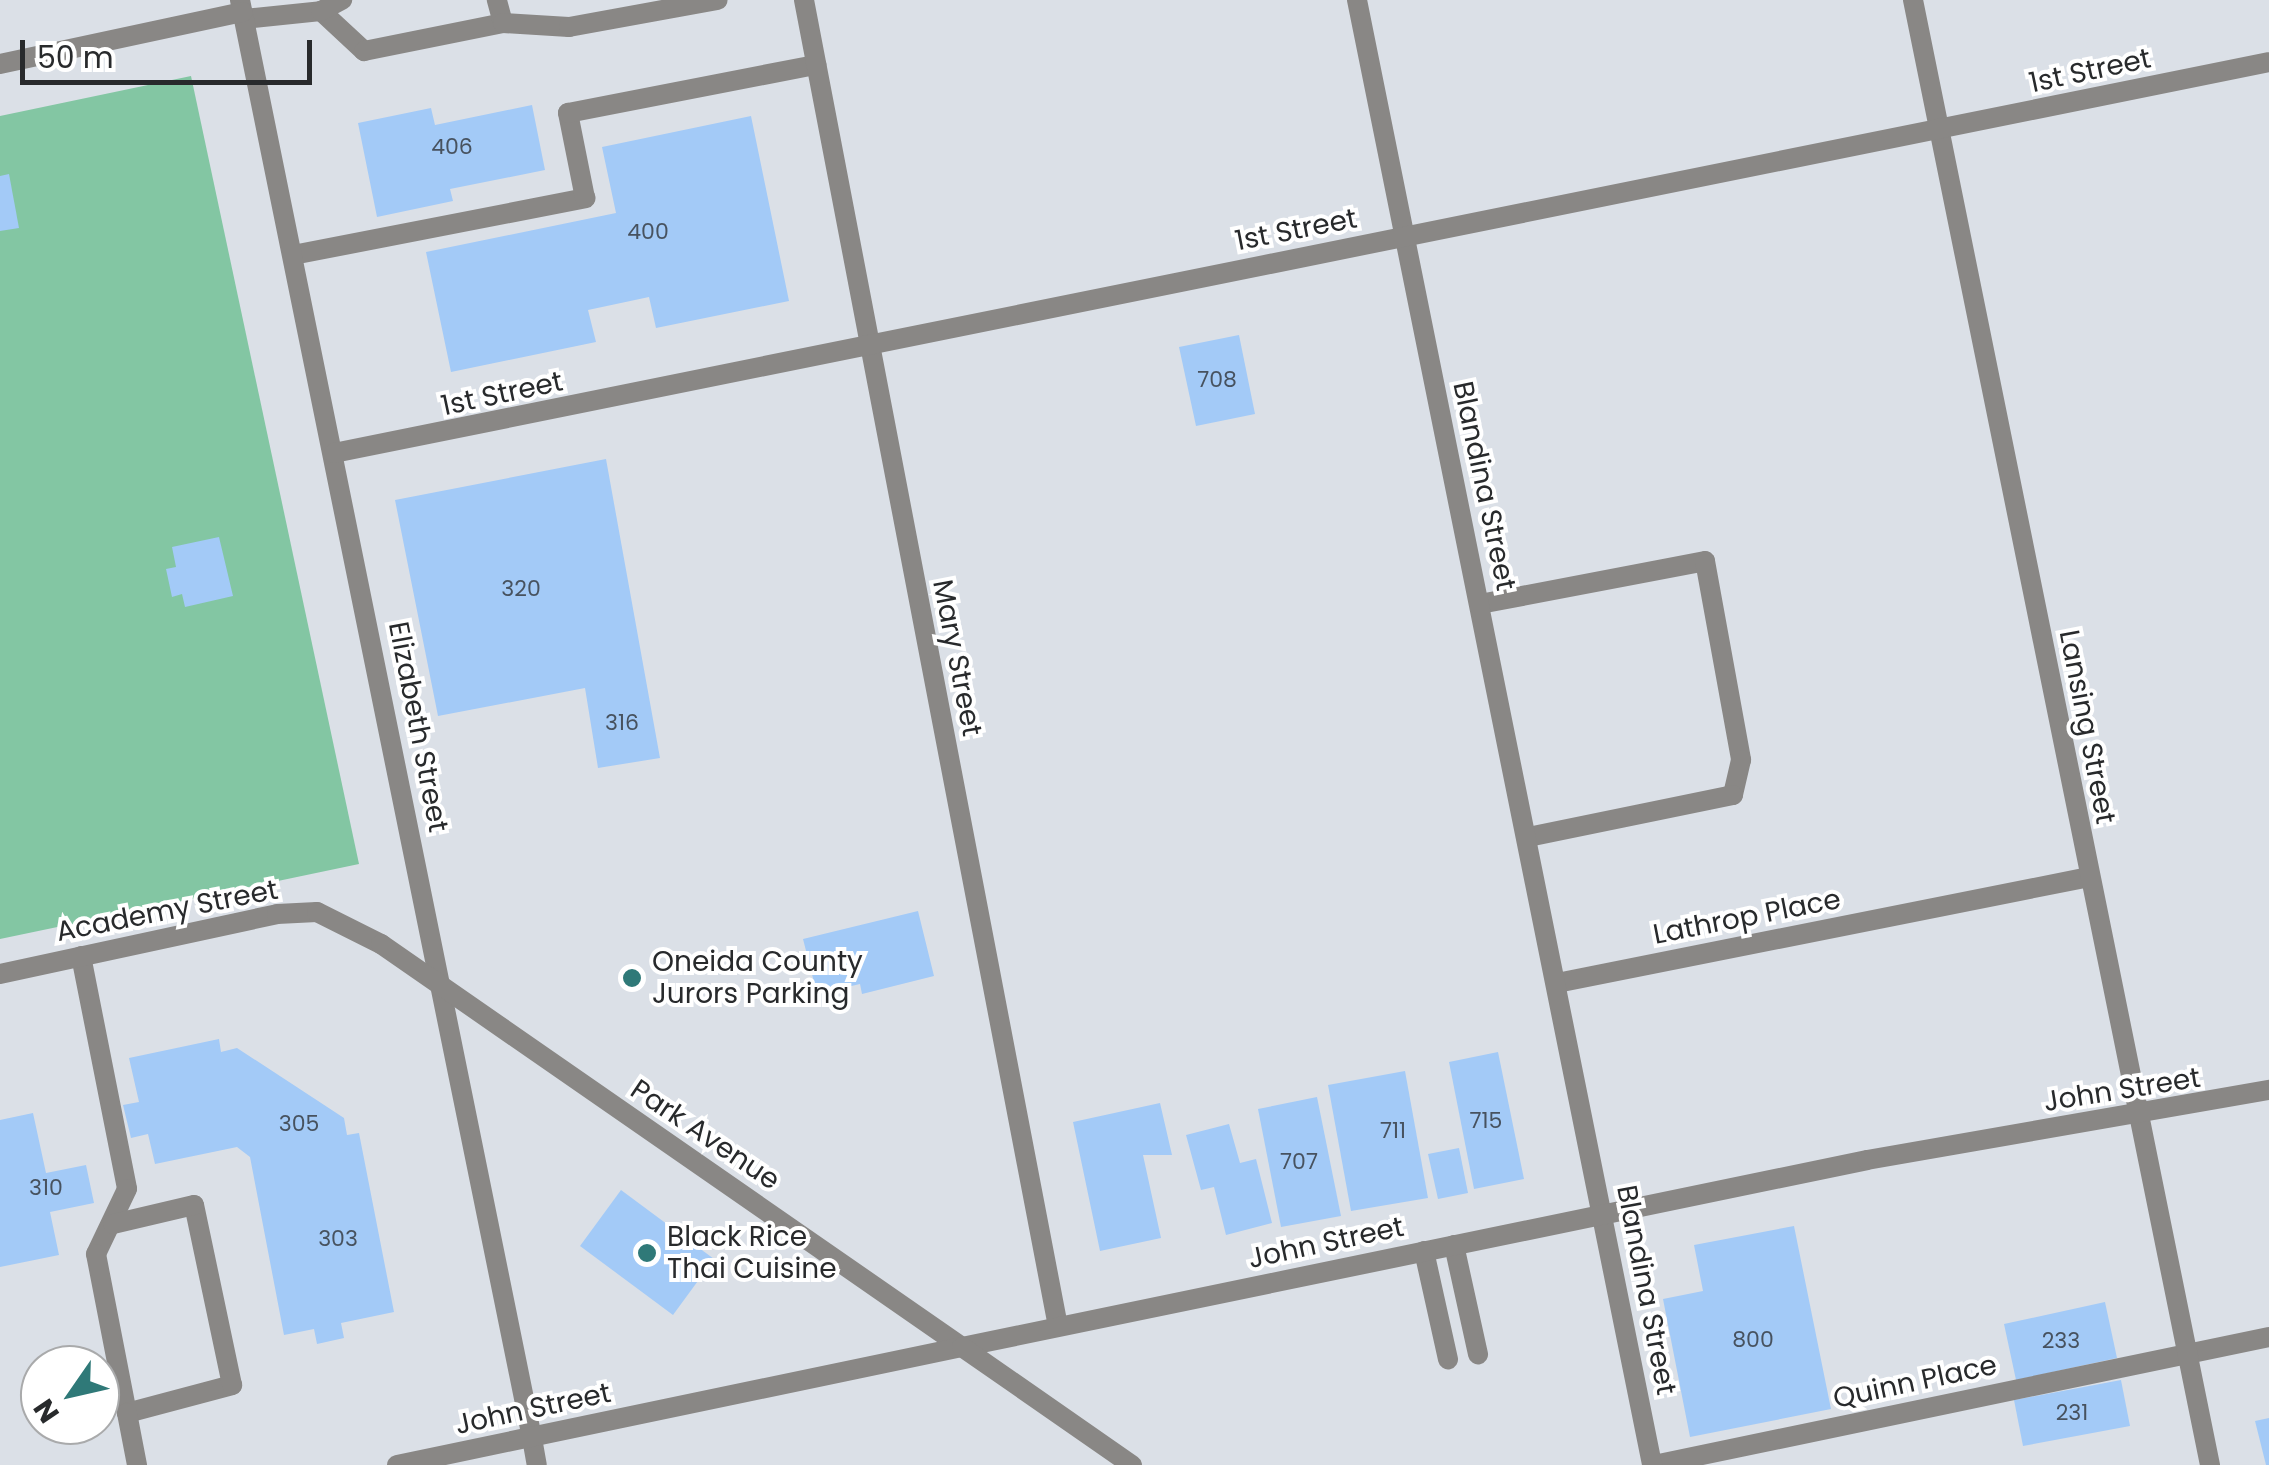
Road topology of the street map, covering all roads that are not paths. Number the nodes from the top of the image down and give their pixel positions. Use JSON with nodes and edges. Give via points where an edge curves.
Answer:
{"nodes":[{"id":1,"x":342,"y":0,"type":"edge"},
{"id":2,"x":496,"y":0,"type":"edge"},
{"id":3,"x":718,"y":0,"type":"edge"},
{"id":4,"x":804,"y":0,"type":"edge"},
{"id":5,"x":1356,"y":0,"type":"edge"},
{"id":6,"x":1913,"y":0,"type":"edge"},
{"id":7,"x":242,"y":10,"type":"edge"},
{"id":8,"x":321,"y":11,"type":"junction"},
{"id":9,"x":504,"y":23,"type":"junction"},
{"id":10,"x":2269,"y":62,"type":"edge"},
{"id":11,"x":0,"y":64,"type":"edge"},
{"id":12,"x":816,"y":65,"type":"junction"},
{"id":13,"x":1939,"y":130,"type":"junction"},
{"id":14,"x":1404,"y":236,"type":"junction"},
{"id":15,"x":293,"y":255,"type":"junction"},
{"id":16,"x":867,"y":344,"type":"junction"},
{"id":17,"x":334,"y":453,"type":"junction"},
{"id":18,"x":1480,"y":604,"type":"junction"},
{"id":19,"x":1528,"y":837,"type":"junction"},
{"id":20,"x":2089,"y":876,"type":"junction"},
{"id":21,"x":81,"y":956,"type":"junction"},
{"id":22,"x":0,"y":974,"type":"edge"},
{"id":23,"x":1558,"y":983,"type":"junction"},
{"id":24,"x":443,"y":989,"type":"junction"},
{"id":25,"x":2269,"y":1090,"type":"edge"},
{"id":26,"x":2138,"y":1115,"type":"junction"},
{"id":27,"x":1602,"y":1214,"type":"junction"},
{"id":28,"x":112,"y":1224,"type":"junction"},
{"id":29,"x":1454,"y":1245,"type":"junction"},
{"id":30,"x":1424,"y":1251,"type":"junction"},
{"id":31,"x":1058,"y":1326,"type":"junction"},
{"id":32,"x":2269,"y":1336,"type":"edge"},
{"id":33,"x":962,"y":1347,"type":"junction"},
{"id":34,"x":1478,"y":1354,"type":"dead end"},
{"id":35,"x":2188,"y":1354,"type":"junction"},
{"id":36,"x":1448,"y":1359,"type":"dead end"},
{"id":37,"x":127,"y":1413,"type":"junction"},
{"id":38,"x":532,"y":1438,"type":"junction"},
{"id":39,"x":137,"y":1465,"type":"edge"},
{"id":40,"x":397,"y":1465,"type":"edge"},
{"id":41,"x":537,"y":1465,"type":"edge"},
{"id":42,"x":1132,"y":1465,"type":"edge"},
{"id":43,"x":1653,"y":1465,"type":"edge"},
{"id":44,"x":2210,"y":1465,"type":"edge"}],
"edges":[{"from":1,"to":8,"type":"street"},
{"from":2,"to":9,"type":"street"},
{"from":3,"to":9,"type":"street","via":[[569,27]]},
{"from":4,"to":12,"type":"street","name":"Mary Street"},
{"from":5,"to":14,"type":"street","name":"Blandina Street"},
{"from":6,"to":13,"type":"street","name":"Lansing Street"},
{"from":7,"to":8,"type":"street"},
{"from":7,"to":11,"type":"street"},
{"from":7,"to":15,"type":"street","name":"Elizabeth Street"},
{"from":8,"to":9,"type":"street","via":[[364,51]]},
{"from":10,"to":13,"type":"street","name":"1st Street"},
{"from":12,"to":15,"type":"street","via":[[568,113],[585,198]]},
{"from":12,"to":16,"type":"street","name":"Mary Street"},
{"from":13,"to":14,"type":"street","name":"1st Street"},
{"from":13,"to":20,"type":"street","name":"Lansing Street"},
{"from":14,"to":16,"type":"street","name":"1st Street"},
{"from":14,"to":18,"type":"street","name":"Blandina Street"},
{"from":15,"to":17,"type":"street","name":"Elizabeth Street"},
{"from":16,"to":17,"type":"street","name":"1st Street"},
{"from":16,"to":31,"type":"street","name":"Mary Street"},
{"from":17,"to":24,"type":"street","name":"Elizabeth Street"},
{"from":18,"to":19,"type":"street","name":"Blandina Street"},
{"from":18,"to":19,"type":"street","via":[[1706,561],[1741,760],[1733,795]]},
{"from":19,"to":23,"type":"street","name":"Blandina Street"},
{"from":20,"to":23,"type":"street","name":"Lathrop Place"},
{"from":20,"to":26,"type":"street","name":"Lansing Street"},
{"from":21,"to":22,"type":"street","name":"Academy Street"},
{"from":21,"to":24,"type":"street","name":"Academy Street","via":[[276,914],[317,912],[364,933]]},
{"from":21,"to":28,"type":"street","via":[[128,1189]]},
{"from":23,"to":27,"type":"street","name":"Blandina Street"},
{"from":24,"to":33,"type":"street","name":"Park Avenue"},
{"from":24,"to":38,"type":"street","name":"Elizabeth Street"},
{"from":25,"to":26,"type":"street","name":"John Street"},
{"from":26,"to":27,"type":"street","name":"John Street","via":[[1866,1160]]},
{"from":26,"to":35,"type":"street","name":"Lansing Street"},
{"from":27,"to":29,"type":"street","name":"John Street"},
{"from":27,"to":43,"type":"street","name":"Blandina Street"},
{"from":28,"to":37,"type":"street","via":[[96,1254]]},
{"from":28,"to":37,"type":"street","via":[[194,1205],[232,1385]]},
{"from":29,"to":30,"type":"street","name":"John Street"},
{"from":29,"to":34,"type":"street"},
{"from":30,"to":31,"type":"street","name":"John Street"},
{"from":30,"to":36,"type":"street"},
{"from":31,"to":33,"type":"street","name":"John Street"},
{"from":32,"to":35,"type":"street","name":"Quinn Place"},
{"from":33,"to":38,"type":"street","name":"John Street"},
{"from":33,"to":42,"type":"street","name":"Park Avenue"},
{"from":35,"to":43,"type":"street","name":"Quinn Place"},
{"from":35,"to":44,"type":"street","name":"Lansing Street"},
{"from":37,"to":39,"type":"street"},
{"from":38,"to":40,"type":"street","name":"John Street"},
{"from":38,"to":41,"type":"street","name":"Elizabeth Street"}]}
